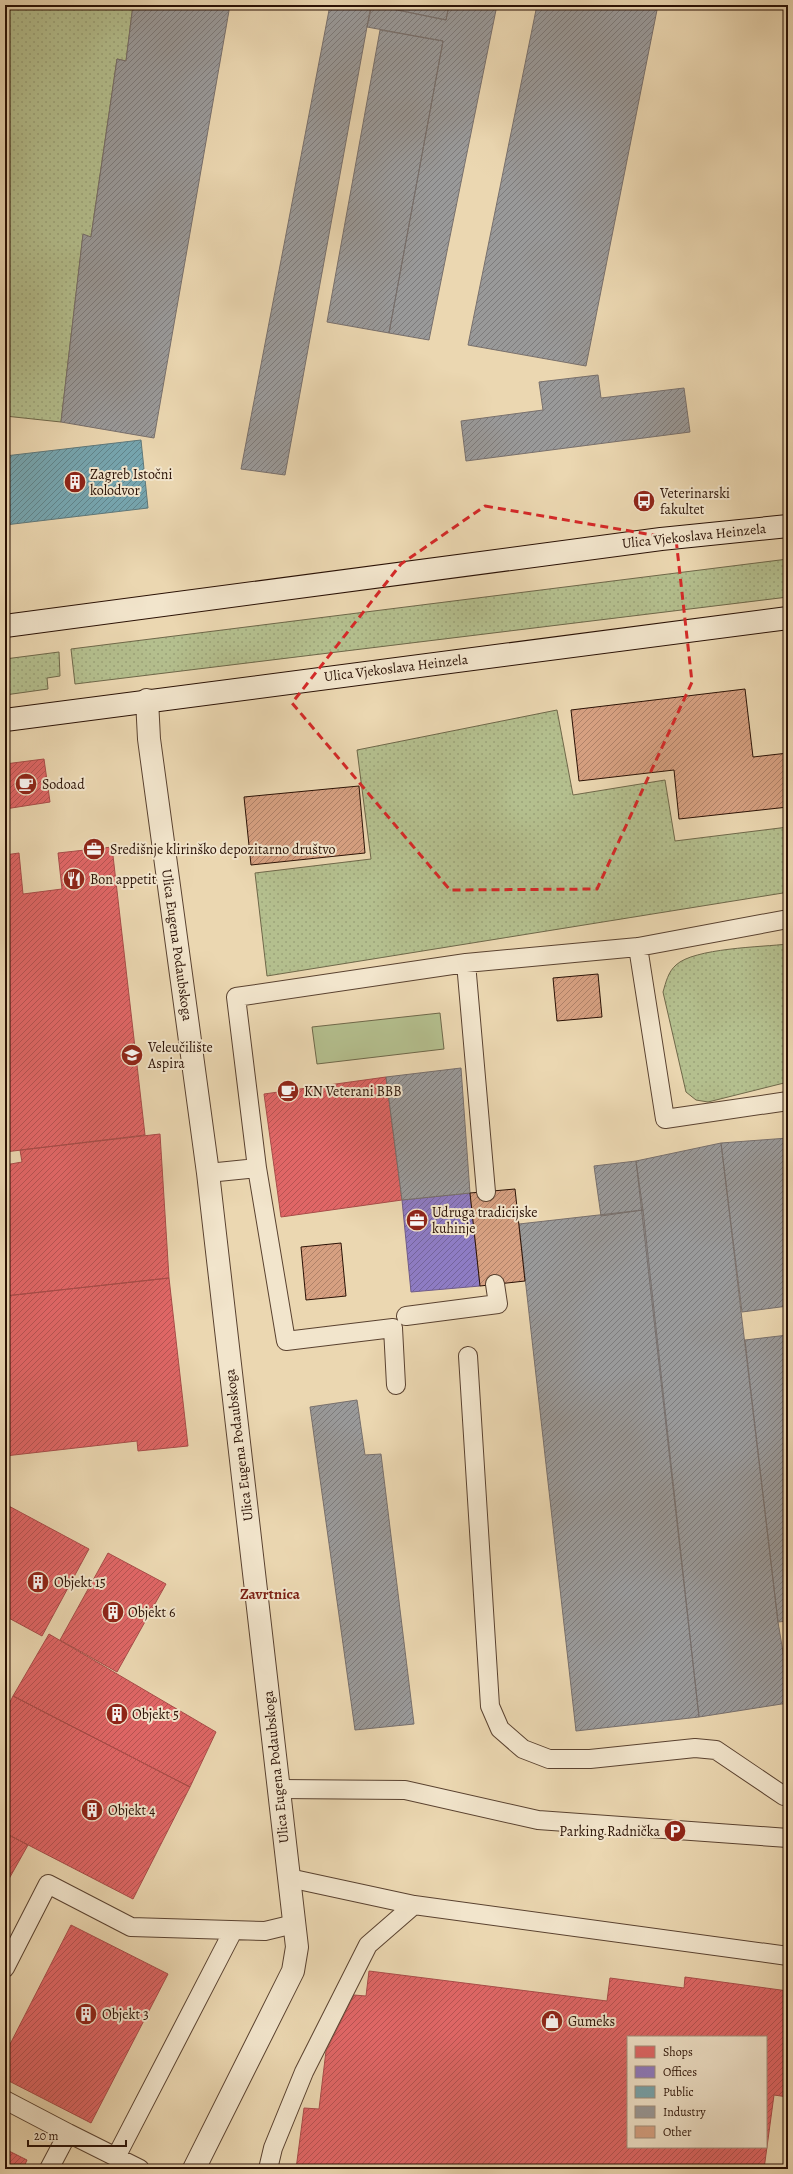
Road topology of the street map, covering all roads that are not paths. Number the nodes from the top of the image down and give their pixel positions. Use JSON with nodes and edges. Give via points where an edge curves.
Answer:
{"nodes":[{"id":1,"x":788,"y":526,"type":"edge"},
{"id":2,"x":788,"y":618,"type":"edge"},
{"id":3,"x":5,"y":626,"type":"edge"},
{"id":4,"x":146,"y":700,"type":"junction"},
{"id":5,"x":5,"y":720,"type":"edge"},
{"id":6,"x":788,"y":919,"type":"edge"},
{"id":7,"x":638,"y":947,"type":"junction"},
{"id":8,"x":466,"y":963,"type":"junction"},
{"id":9,"x":788,"y":1102,"type":"edge"},
{"id":10,"x":257,"y":1168,"type":"junction"},
{"id":11,"x":208,"y":1173,"type":"junction"},
{"id":12,"x":486,"y":1192,"type":"dead end"},
{"id":13,"x":496,"y":1284,"type":"dead end"},
{"id":14,"x":406,"y":1316,"type":"dead end"},
{"id":15,"x":468,"y":1356,"type":"dead end"},
{"id":16,"x":396,"y":1385,"type":"dead end"},
{"id":17,"x":279,"y":1789,"type":"junction"},
{"id":18,"x":788,"y":1795,"type":"edge"},
{"id":19,"x":788,"y":1838,"type":"edge"},
{"id":20,"x":289,"y":1878,"type":"junction"},
{"id":21,"x":414,"y":1905,"type":"junction"},
{"id":22,"x":294,"y":1924,"type":"junction"},
{"id":23,"x":233,"y":1931,"type":"junction"},
{"id":24,"x":788,"y":1956,"type":"edge"},
{"id":25,"x":5,"y":1968,"type":"edge"},
{"id":26,"x":5,"y":2100,"type":"edge"},
{"id":27,"x":68,"y":2133,"type":"junction"},
{"id":28,"x":116,"y":2157,"type":"junction"},
{"id":29,"x":49,"y":2169,"type":"edge"},
{"id":30,"x":140,"y":2169,"type":"edge"},
{"id":31,"x":194,"y":2169,"type":"edge"},
{"id":32,"x":268,"y":2169,"type":"edge"}],
"edges":[{"from":1,"to":3,"type":"main road","name":"Ulica Vjekoslava Heinzela","via":[[653,540]]},
{"from":2,"to":4,"type":"main road","name":"Ulica Vjekoslava Heinzela"},
{"from":4,"to":5,"type":"main road","name":"Ulica Vjekoslava Heinzela"},
{"from":4,"to":11,"type":"main road","name":"Ulica Eugena Podaubskoga","via":[[149,739]]},
{"from":6,"to":7,"type":"lane"},
{"from":7,"to":8,"type":"lane"},
{"from":7,"to":9,"type":"lane","via":[[665,1120]]},
{"from":8,"to":10,"type":"lane","via":[[236,997]]},
{"from":8,"to":12,"type":"lane"},
{"from":10,"to":11,"type":"lane"},
{"from":10,"to":16,"type":"lane","via":[[286,1341],[393,1328]]},
{"from":11,"to":17,"type":"main road","name":"Ulica Eugena Podaubskoga"},
{"from":13,"to":14,"type":"lane","via":[[498,1304]]},
{"from":15,"to":18,"type":"lane","via":[[490,1706],[500,1729],[523,1749],[549,1759],[590,1759],[695,1748],[716,1750],[784,1796]]},
{"from":17,"to":19,"type":"lane","via":[[405,1790],[538,1820]]},
{"from":17,"to":20,"type":"main road","name":"Ulica Eugena Podaubskoga"},
{"from":20,"to":21,"type":"lane"},
{"from":20,"to":22,"type":"main road","name":"Ulica Eugena Podaubskoga"},
{"from":21,"to":24,"type":"lane"},
{"from":21,"to":32,"type":"lane","via":[[368,1945],[304,2072],[273,2148]]},
{"from":22,"to":23,"type":"lane","via":[[265,1931]]},
{"from":22,"to":31,"type":"main road","name":"Ulica Eugena Podaubskoga","via":[[297,1947],[293,1971]]},
{"from":23,"to":25,"type":"lane","via":[[131,1927],[48,1884]]},
{"from":23,"to":28,"type":"lane"},
{"from":26,"to":27,"type":"lane"},
{"from":27,"to":28,"type":"lane"},
{"from":27,"to":29,"type":"lane"},
{"from":28,"to":30,"type":"lane"}]}
